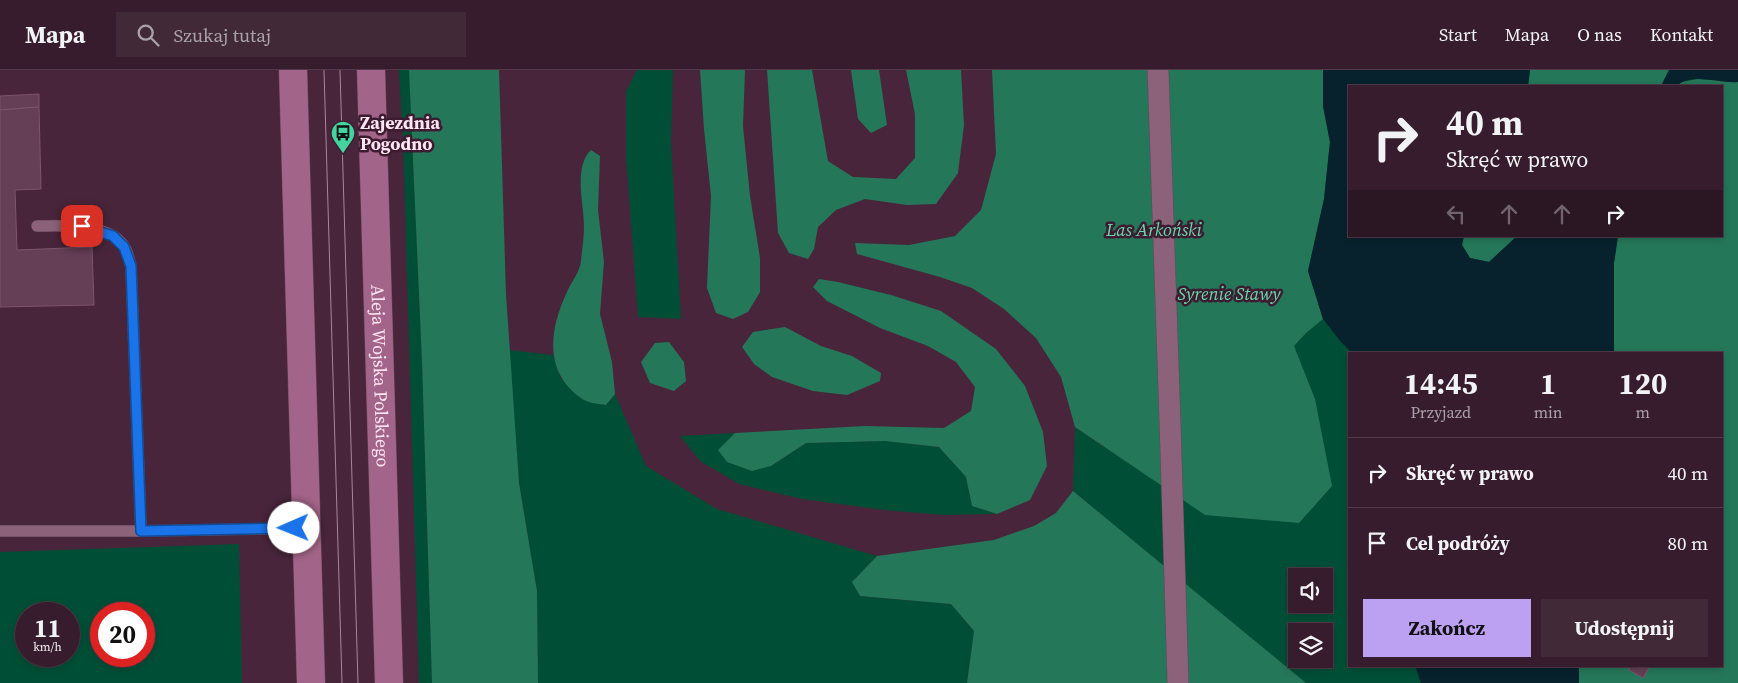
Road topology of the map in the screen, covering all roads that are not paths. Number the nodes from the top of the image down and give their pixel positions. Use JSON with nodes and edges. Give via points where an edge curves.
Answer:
{"nodes":[{"id":1,"x":294,"y":70,"type":"edge"},
{"id":2,"x":371,"y":70,"type":"edge"},
{"id":3,"x":1158,"y":70,"type":"edge"},
{"id":4,"x":37,"y":226,"type":"dead end"},
{"id":5,"x":307,"y":528,"type":"junction"},
{"id":6,"x":0,"y":531,"type":"edge"},
{"id":7,"x":141,"y":531,"type":"junction"},
{"id":8,"x":311,"y":683,"type":"edge"},
{"id":9,"x":389,"y":683,"type":"edge"},
{"id":10,"x":1178,"y":683,"type":"edge"}],
"edges":[{"from":1,"to":5,"type":"main road"},
{"from":2,"to":9,"type":"main road","name":"Aleja Wojska Polskiego"},
{"from":3,"to":10,"type":"street"},
{"from":4,"to":7,"type":"lane","via":[[82,226],[113,236],[124,247],[131,266]]},
{"from":5,"to":7,"type":"lane"},
{"from":5,"to":8,"type":"main road"},
{"from":6,"to":7,"type":"lane"}]}
